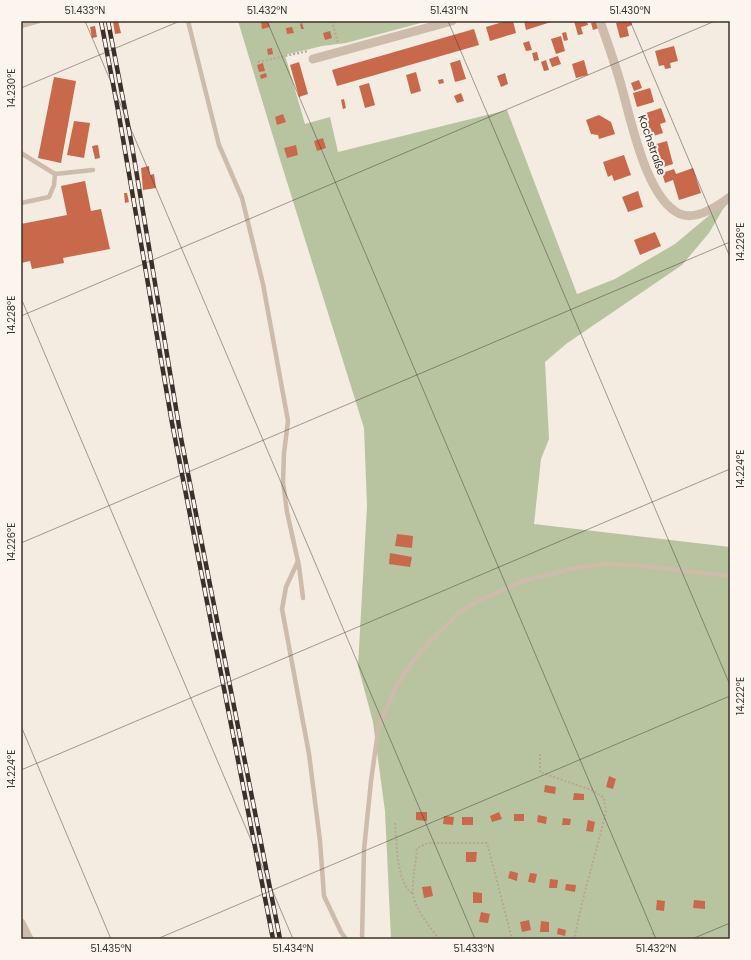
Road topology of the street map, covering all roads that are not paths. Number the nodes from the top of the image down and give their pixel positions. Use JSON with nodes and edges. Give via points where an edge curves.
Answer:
{"nodes":[{"id":1,"x":39,"y":21,"type":"edge"},
{"id":2,"x":188,"y":21,"type":"edge"},
{"id":3,"x":452,"y":21,"type":"edge"},
{"id":4,"x":600,"y":21,"type":"edge"},
{"id":5,"x":21,"y":26,"type":"edge"},
{"id":6,"x":313,"y":59,"type":"dead end"},
{"id":7,"x":21,"y":152,"type":"edge"},
{"id":8,"x":93,"y":170,"type":"dead end"},
{"id":9,"x":55,"y":174,"type":"junction"},
{"id":10,"x":730,"y":197,"type":"edge"},
{"id":11,"x":21,"y":203,"type":"edge"},
{"id":12,"x":298,"y":561,"type":"junction"},
{"id":13,"x":730,"y":576,"type":"edge"},
{"id":14,"x":304,"y":598,"type":"dead end"},
{"id":15,"x":21,"y":925,"type":"edge"},
{"id":16,"x":29,"y":939,"type":"edge"},
{"id":17,"x":346,"y":939,"type":"edge"},
{"id":18,"x":362,"y":939,"type":"edge"}],
"edges":[{"from":1,"to":5,"type":"lane"},
{"from":2,"to":12,"type":"lane","via":[[219,145],[242,198],[263,284],[288,421],[283,482]]},
{"from":3,"to":6,"type":"street"},
{"from":4,"to":10,"type":"street","name":"Kochstraße","via":[[643,160],[654,186],[667,205],[681,214],[692,215],[716,207]]},
{"from":7,"to":9,"type":"lane"},
{"from":8,"to":9,"type":"lane"},
{"from":9,"to":11,"type":"lane","via":[[49,197]]},
{"from":12,"to":14,"type":"lane"},
{"from":12,"to":17,"type":"lane","via":[[286,587],[282,609],[309,754],[324,896]]},
{"from":13,"to":18,"type":"lane","via":[[634,565],[605,564],[570,569],[523,581],[480,600],[462,610],[432,639],[397,685],[379,724],[364,850]]},
{"from":15,"to":16,"type":"street"}]}
